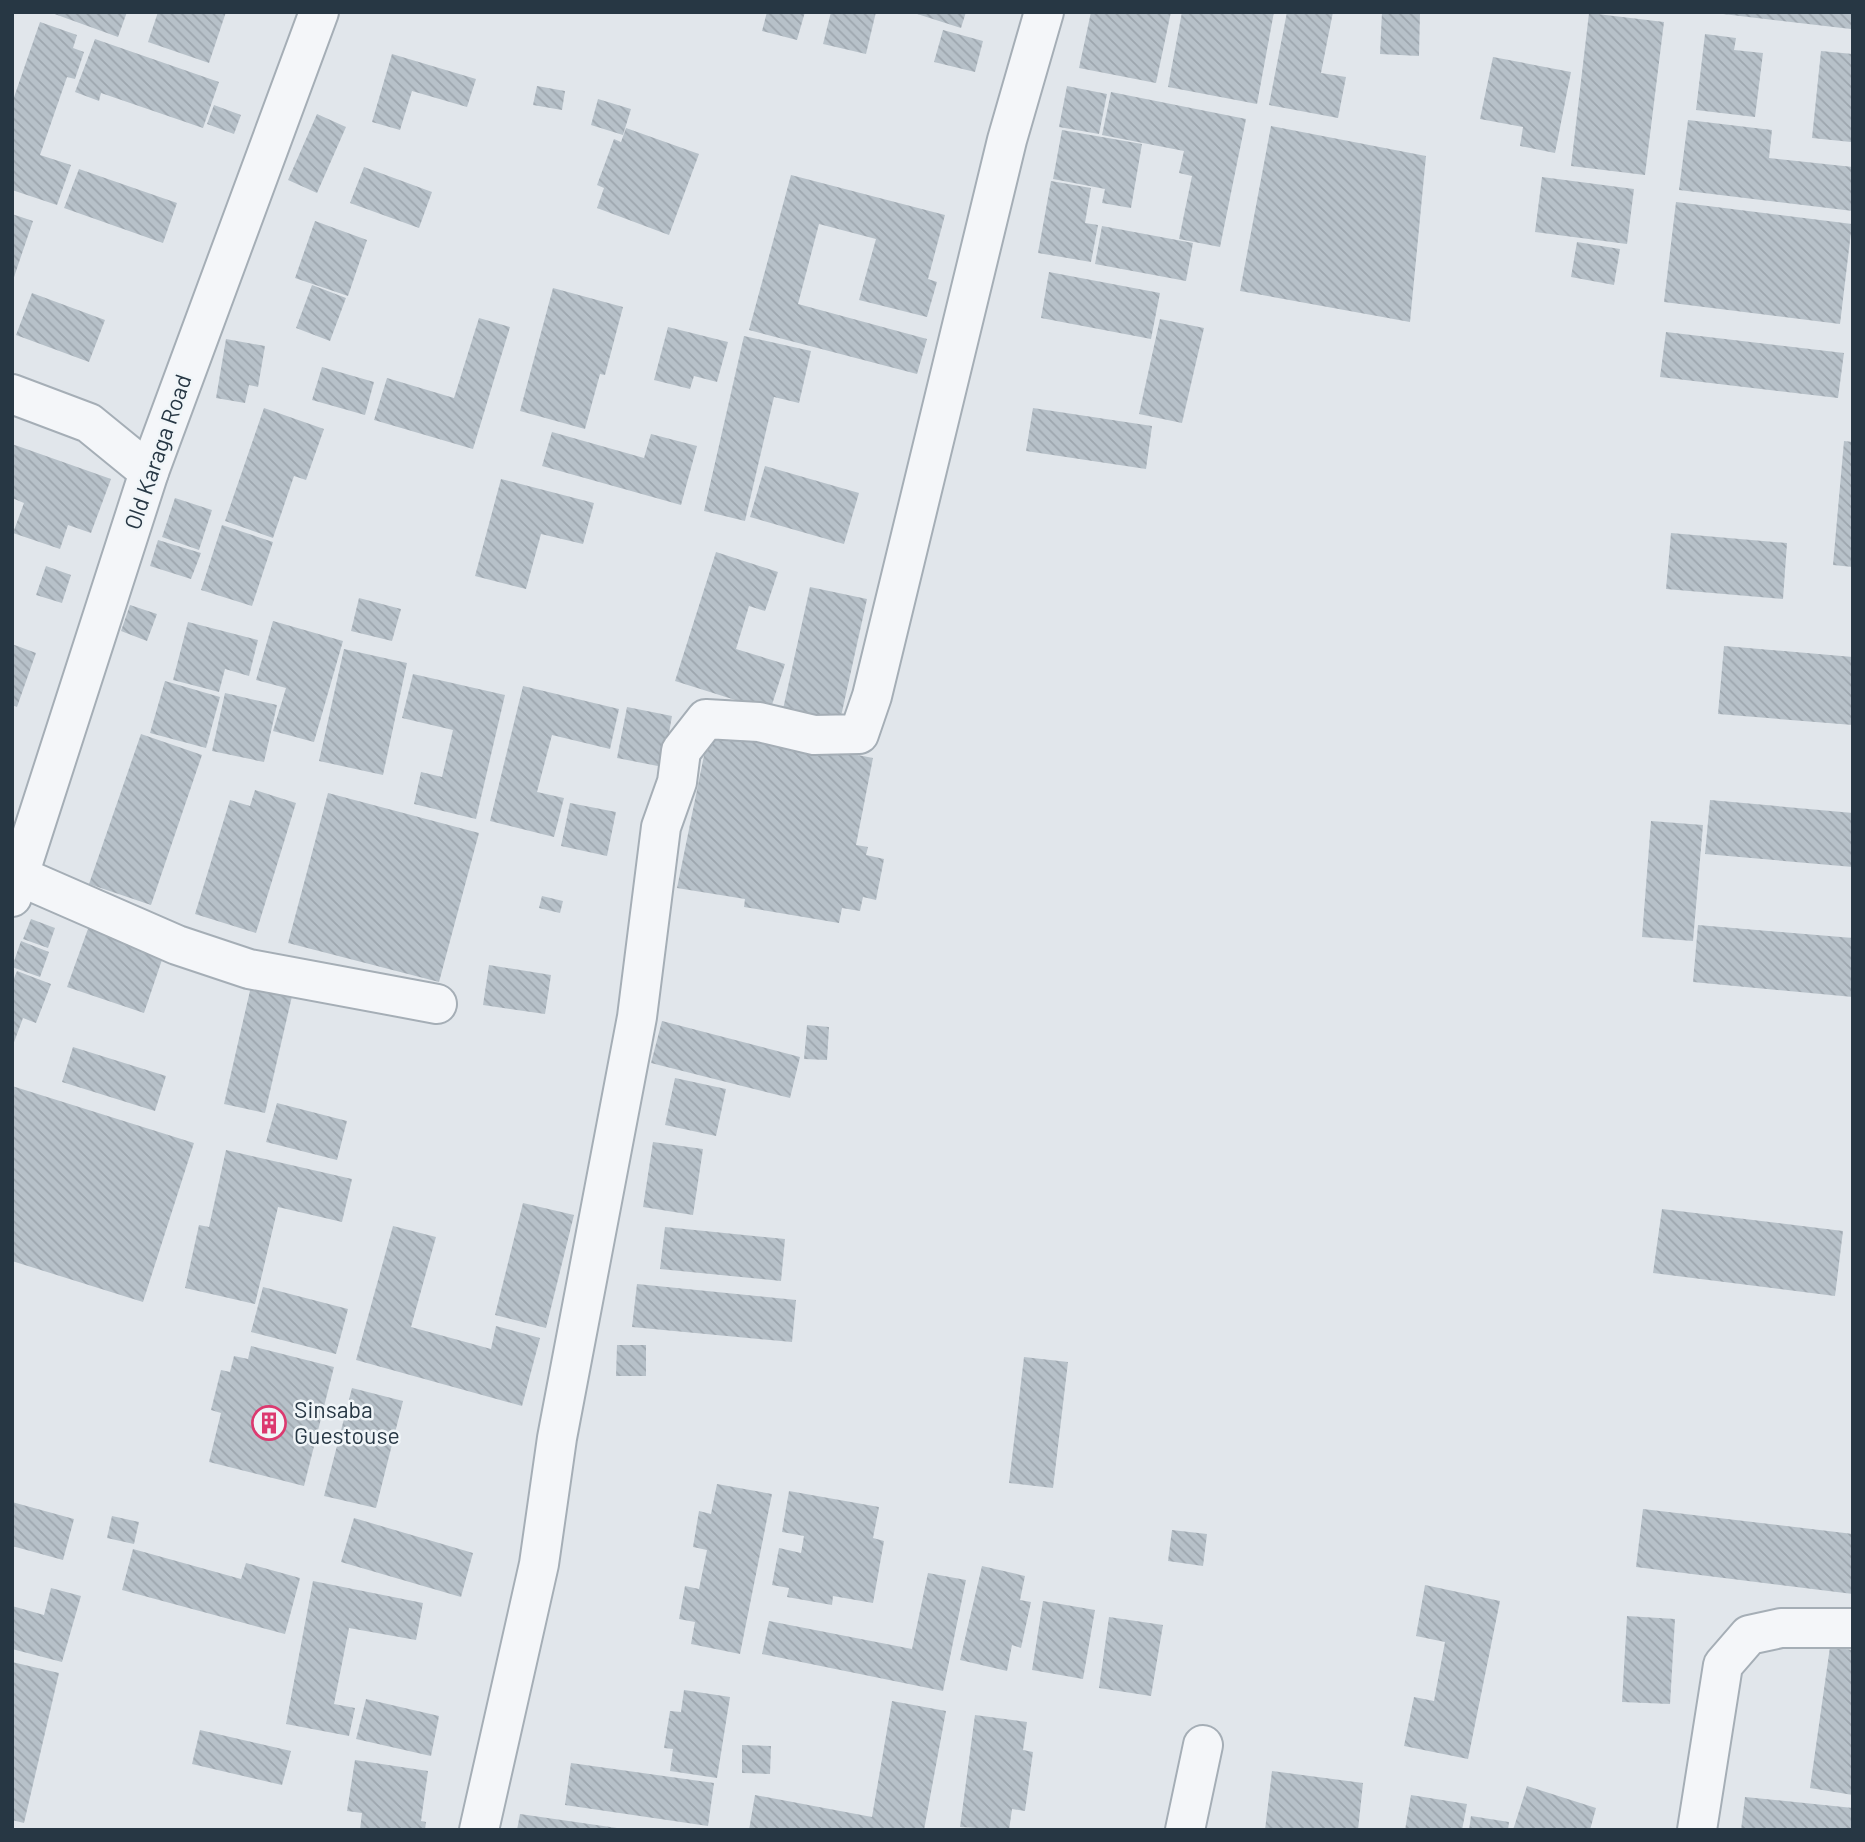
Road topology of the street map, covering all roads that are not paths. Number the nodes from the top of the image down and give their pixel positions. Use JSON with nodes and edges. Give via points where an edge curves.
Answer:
{"nodes":[{"id":1,"x":319,"y":12,"type":"edge"},
{"id":2,"x":1044,"y":12,"type":"edge"},
{"id":3,"x":12,"y":394,"type":"edge"},
{"id":4,"x":149,"y":471,"type":"junction"},
{"id":5,"x":16,"y":886,"type":"edge"},
{"id":6,"x":437,"y":1004,"type":"dead end"},
{"id":7,"x":1853,"y":1628,"type":"edge"},
{"id":8,"x":1203,"y":1745,"type":"dead end"},
{"id":9,"x":479,"y":1830,"type":"edge"},
{"id":10,"x":1185,"y":1830,"type":"edge"},
{"id":11,"x":1697,"y":1830,"type":"edge"}],
"edges":[{"from":1,"to":4,"type":"street","name":"Old Karaga Road"},
{"from":2,"to":9,"type":"street","via":[[1007,140],[872,696],[859,733],[814,735],[759,722],[706,719],[681,751],[677,782],[661,827],[637,1017],[557,1438],[539,1564]]},
{"from":3,"to":4,"type":"street","via":[[89,423]]},
{"from":4,"to":5,"type":"street","name":"Old Karaga Road"},
{"from":5,"to":6,"type":"street","via":[[249,969]]},
{"from":7,"to":11,"type":"street","via":[[1780,1628],[1749,1635],[1723,1665]]},
{"from":8,"to":10,"type":"street"}]}
